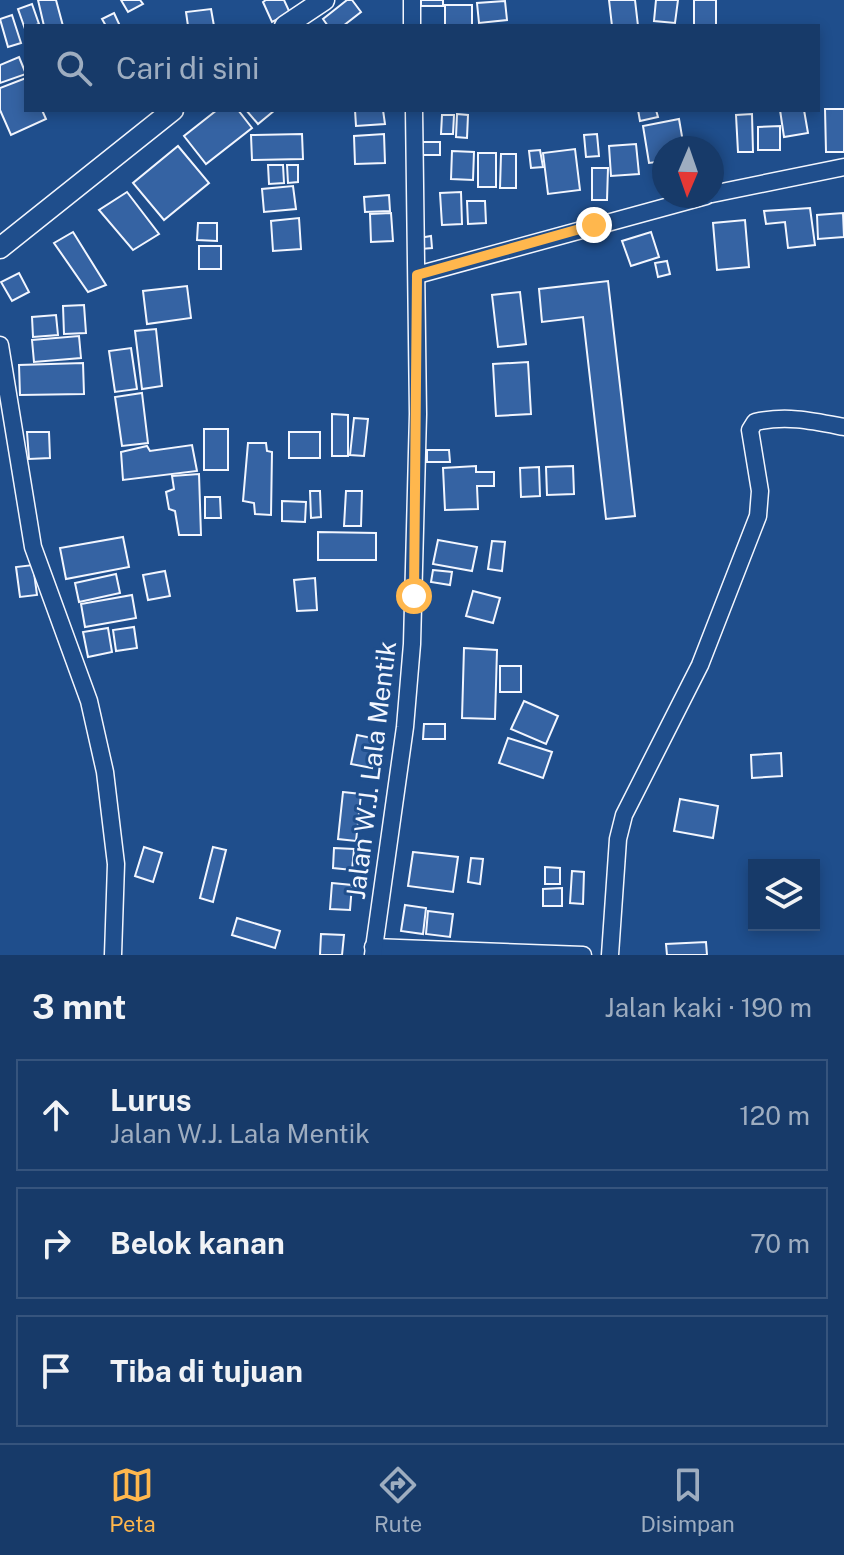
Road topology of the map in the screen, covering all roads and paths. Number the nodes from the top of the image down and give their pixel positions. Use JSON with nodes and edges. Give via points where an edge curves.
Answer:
{"nodes":[{"id":1,"x":324,"y":0,"type":"edge"},
{"id":2,"x":412,"y":0,"type":"edge"},
{"id":3,"x":288,"y":24,"type":"edge"},
{"id":4,"x":412,"y":24,"type":"edge"},
{"id":5,"x":170,"y":112,"type":"edge"},
{"id":6,"x":414,"y":112,"type":"edge"},
{"id":7,"x":844,"y":167,"type":"edge"},
{"id":8,"x":724,"y":192,"type":"edge"},
{"id":9,"x":662,"y":208,"type":"edge"},
{"id":10,"x":0,"y":248,"type":"edge"},
{"id":11,"x":417,"y":275,"type":"junction"},
{"id":12,"x":0,"y":345,"type":"edge"},
{"id":13,"x":844,"y":427,"type":"edge"},
{"id":14,"x":373,"y":951,"type":"edge"},
{"id":15,"x":113,"y":955,"type":"edge"},
{"id":16,"x":583,"y":955,"type":"edge"},
{"id":17,"x":610,"y":955,"type":"edge"}],
"edges":[{"from":1,"to":3,"type":"street"},
{"from":2,"to":4,"type":"street"},
{"from":5,"to":10,"type":"street"},
{"from":6,"to":11,"type":"street","name":"Jalan W.J. Lala Mentik"},
{"from":7,"to":8,"type":"street"},
{"from":9,"to":11,"type":"street"},
{"from":11,"to":14,"type":"street","name":"Jalan W.J. Lala Mentik","via":[[412,644]]},
{"from":12,"to":15,"type":"street","via":[[33,547],[89,701],[105,772],[116,864]]},
{"from":13,"to":17,"type":"street","via":[[774,417],[755,422],[750,430],[760,491],[758,516],[700,665],[624,815]]},
{"from":14,"to":16,"type":"street"}]}
